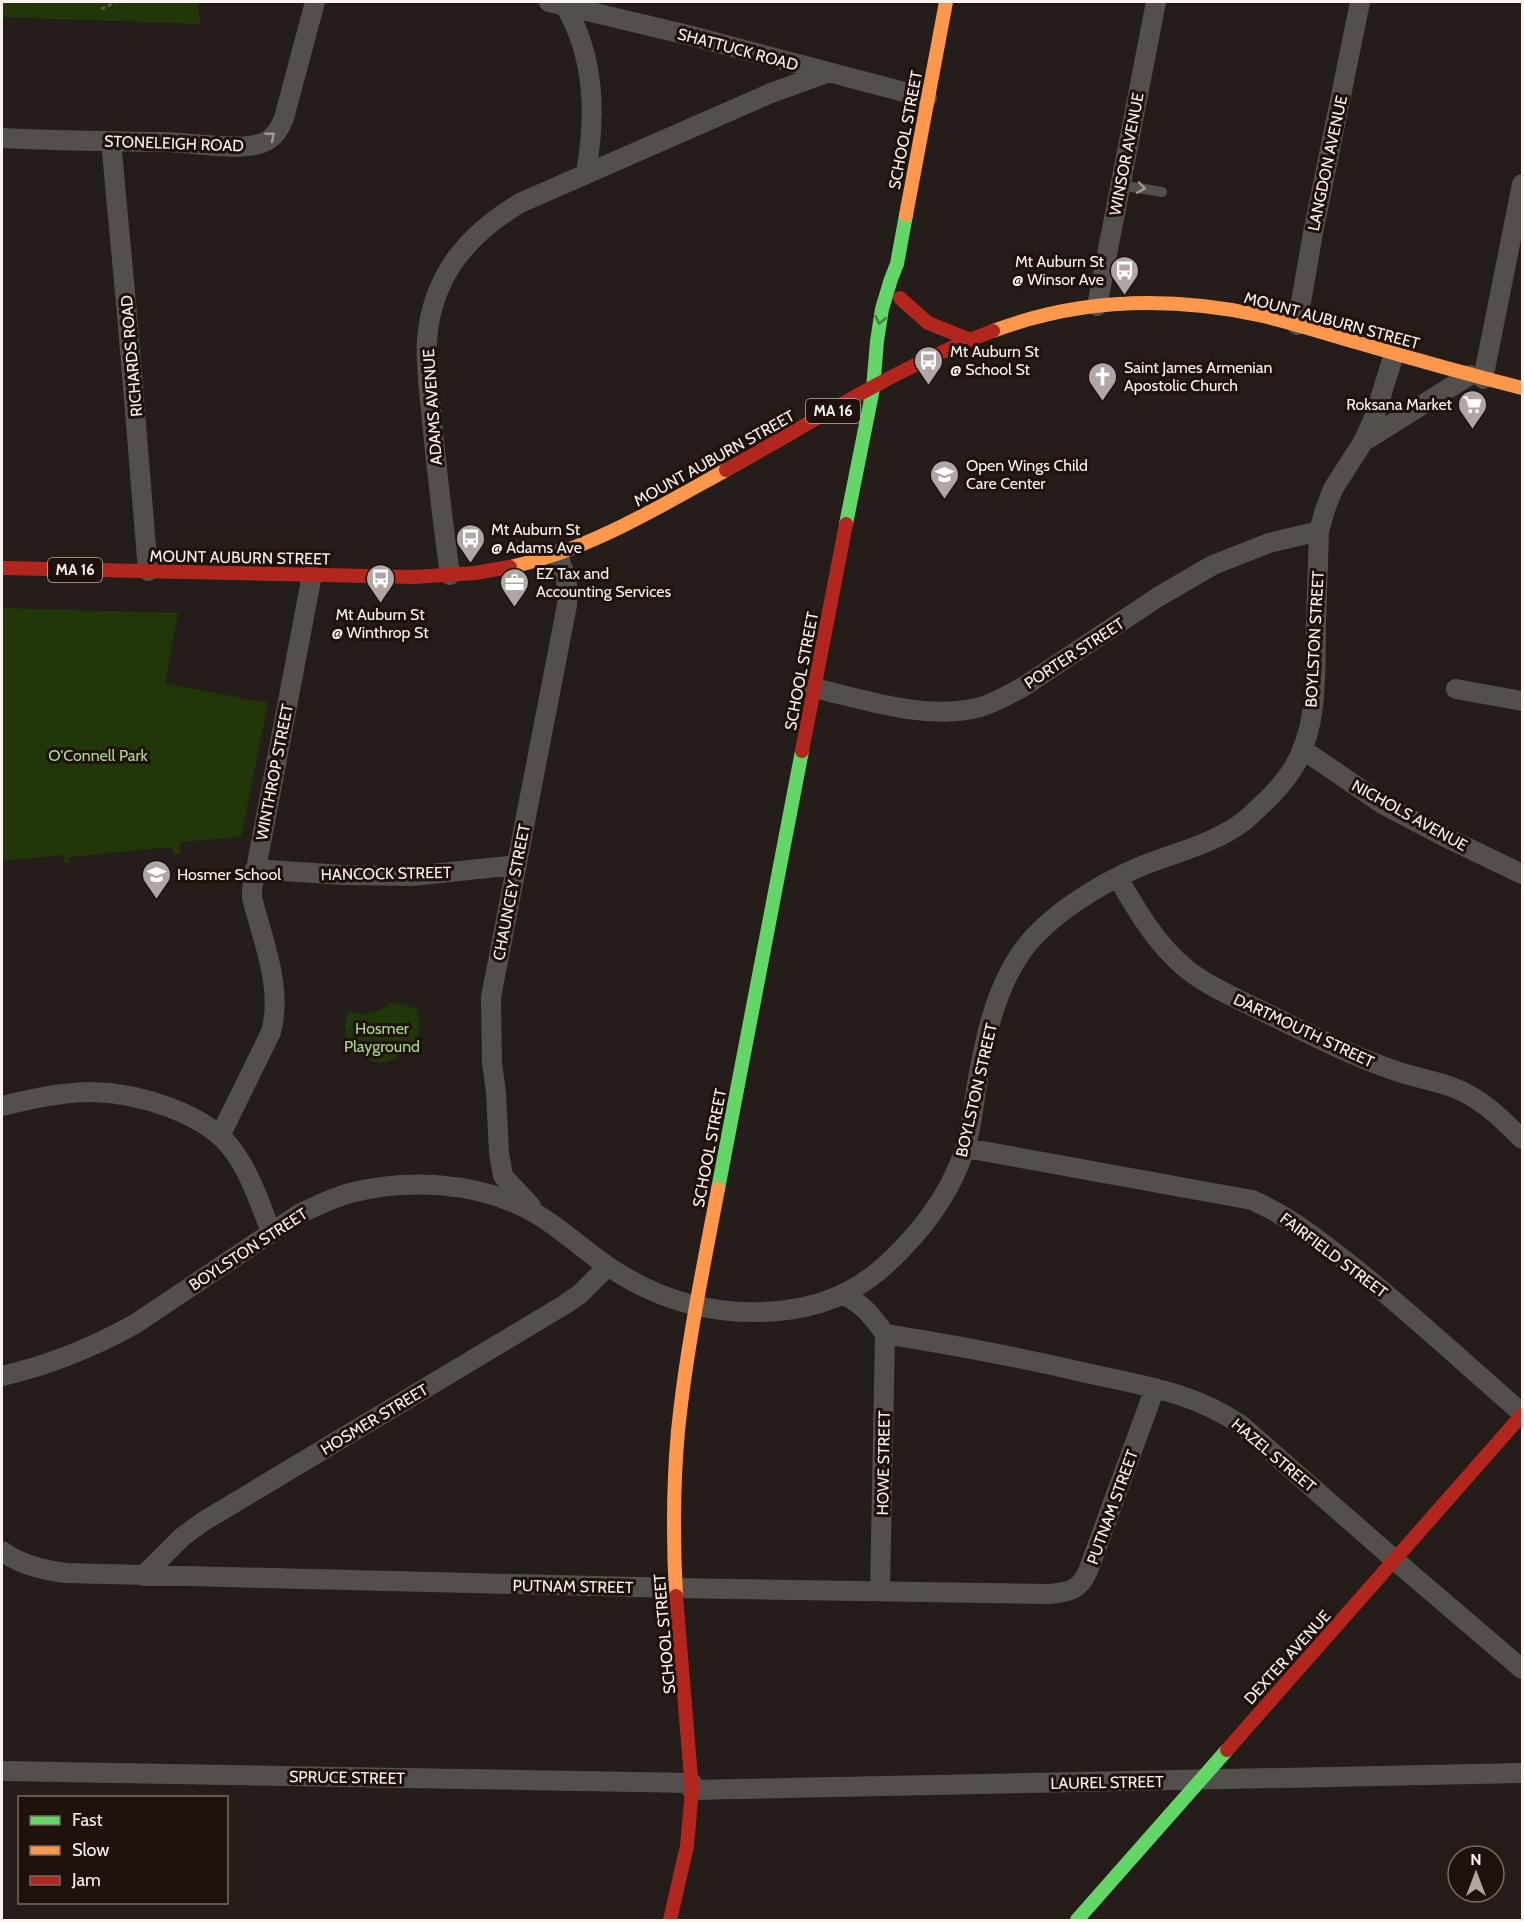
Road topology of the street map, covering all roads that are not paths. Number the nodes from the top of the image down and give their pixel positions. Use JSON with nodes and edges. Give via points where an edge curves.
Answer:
{"nodes":[{"id":1,"x":315,"y":2,"type":"edge"},
{"id":2,"x":946,"y":2,"type":"edge"},
{"id":3,"x":1156,"y":2,"type":"edge"},
{"id":4,"x":1360,"y":2,"type":"edge"},
{"id":5,"x":557,"y":4,"type":"edge"},
{"id":6,"x":829,"y":72,"type":"junction"},
{"id":7,"x":927,"y":98,"type":"junction"},
{"id":8,"x":2,"y":138,"type":"edge"},
{"id":9,"x":111,"y":141,"type":"junction"},
{"id":10,"x":586,"y":173,"type":"junction"},
{"id":11,"x":1120,"y":185,"type":"junction"},
{"id":12,"x":1522,"y":190,"type":"edge"},
{"id":13,"x":1161,"y":192,"type":"dead end"},
{"id":14,"x":897,"y":264,"type":"junction"},
{"id":15,"x":900,"y":298,"type":"junction"},
{"id":16,"x":1096,"y":306,"type":"junction"},
{"id":17,"x":896,"y":318,"type":"dead end"},
{"id":18,"x":1297,"y":325,"type":"junction"},
{"id":19,"x":968,"y":339,"type":"junction"},
{"id":20,"x":890,"y":352,"type":"dead end"},
{"id":21,"x":1394,"y":354,"type":"junction"},
{"id":22,"x":1476,"y":377,"type":"junction"},
{"id":23,"x":873,"y":388,"type":"junction"},
{"id":24,"x":1522,"y":388,"type":"edge"},
{"id":25,"x":1363,"y":442,"type":"junction"},
{"id":26,"x":1319,"y":531,"type":"junction"},
{"id":27,"x":557,"y":554,"type":"junction"},
{"id":28,"x":2,"y":568,"type":"edge"},
{"id":29,"x":148,"y":571,"type":"junction"},
{"id":30,"x":312,"y":575,"type":"junction"},
{"id":31,"x":450,"y":575,"type":"junction"},
{"id":32,"x":814,"y":688,"type":"junction"},
{"id":33,"x":1456,"y":690,"type":"dead end"},
{"id":34,"x":1522,"y":701,"type":"edge"},
{"id":35,"x":1302,"y":750,"type":"junction"},
{"id":36,"x":517,"y":866,"type":"junction"},
{"id":37,"x":255,"y":870,"type":"junction"},
{"id":38,"x":1522,"y":874,"type":"edge"},
{"id":39,"x":1118,"y":878,"type":"junction"},
{"id":40,"x":2,"y":1106,"type":"edge"},
{"id":41,"x":220,"y":1136,"type":"junction"},
{"id":42,"x":1522,"y":1138,"type":"edge"},
{"id":43,"x":966,"y":1148,"type":"junction"},
{"id":44,"x":544,"y":1218,"type":"junction"},
{"id":45,"x":271,"y":1232,"type":"junction"},
{"id":46,"x":607,"y":1266,"type":"junction"},
{"id":47,"x":844,"y":1295,"type":"junction"},
{"id":48,"x":696,"y":1307,"type":"junction"},
{"id":49,"x":885,"y":1334,"type":"junction"},
{"id":50,"x":2,"y":1376,"type":"edge"},
{"id":51,"x":1155,"y":1388,"type":"junction"},
{"id":52,"x":1522,"y":1414,"type":"edge"},
{"id":53,"x":2,"y":1551,"type":"edge"},
{"id":54,"x":1395,"y":1561,"type":"junction"},
{"id":55,"x":143,"y":1576,"type":"junction"},
{"id":56,"x":676,"y":1588,"type":"junction"},
{"id":57,"x":880,"y":1591,"type":"junction"},
{"id":58,"x":1522,"y":1669,"type":"edge"},
{"id":59,"x":2,"y":1771,"type":"edge"},
{"id":60,"x":1522,"y":1773,"type":"edge"},
{"id":61,"x":1199,"y":1780,"type":"junction"},
{"id":62,"x":692,"y":1786,"type":"junction"},
{"id":63,"x":670,"y":1920,"type":"edge"},
{"id":64,"x":1077,"y":1920,"type":"edge"}],
"edges":[{"from":9,"to":1,"type":"street","name":"STONELEIGH ROAD","one_way":true,"via":[[243,146],[269,140],[279,131],[284,118]]},
{"from":2,"to":7,"type":"street","name":"SCHOOL STREET"},
{"from":3,"to":11,"type":"street","name":"WINSOR AVENUE"},
{"from":4,"to":18,"type":"street","name":"LANGDON AVENUE"},
{"from":5,"to":6,"type":"street","name":"SHATTUCK ROAD"},
{"from":5,"to":10,"type":"street","via":[[576,24],[590,78],[592,139]]},
{"from":6,"to":7,"type":"street","name":"SHATTUCK ROAD"},
{"from":6,"to":10,"type":"street","name":"ADAMS AVENUE"},
{"from":7,"to":14,"type":"street","name":"SCHOOL STREET"},
{"from":8,"to":9,"type":"street","name":"STONELEIGH ROAD"},
{"from":9,"to":29,"type":"street","name":"RICHARDS ROAD"},
{"from":10,"to":31,"type":"street","name":"ADAMS AVENUE","via":[[497,217],[460,253],[436,294],[427,339],[427,365]]},
{"from":11,"to":13,"type":"lane","one_way":true},
{"from":11,"to":16,"type":"street","name":"WINSOR AVENUE"},
{"from":12,"to":22,"type":"street"},
{"from":14,"to":15,"type":"street","name":"SCHOOL STREET","via":[[902,284]]},
{"from":14,"to":23,"type":"street","name":"SCHOOL STREET","one_way":true,"via":[[888,281]]},
{"from":15,"to":17,"type":"street","name":"SCHOOL STREET"},
{"from":15,"to":19,"type":"street","via":[[927,323]]},
{"from":16,"to":18,"type":"street","name":"MOUNT AUBURN STREET","number":"MA 16","via":[[1159,302],[1191,305]]},
{"from":16,"to":19,"type":"street","name":"MOUNT AUBURN STREET","number":"MA 16","via":[[1041,316]]},
{"from":18,"to":21,"type":"street","name":"MOUNT AUBURN STREET","number":"MA 16"},
{"from":19,"to":23,"type":"street","name":"MOUNT AUBURN STREET","number":"MA 16"},
{"from":20,"to":23,"type":"street","name":"SCHOOL STREET"},
{"from":21,"to":22,"type":"street","name":"MOUNT AUBURN STREET","number":"MA 16"},
{"from":21,"to":25,"type":"street","name":"BOYLSTON STREET"},
{"from":22,"to":24,"type":"street","name":"MOUNT AUBURN STREET","number":"MA 16"},
{"from":22,"to":25,"type":"street","name":"BOYLSTON STREET"},
{"from":23,"to":27,"type":"street","name":"MOUNT AUBURN STREET","number":"MA 16","via":[[638,518]]},
{"from":23,"to":32,"type":"street","name":"SCHOOL STREET"},
{"from":25,"to":26,"type":"street","name":"BOYLSTON STREET","via":[[1333,489]]},
{"from":26,"to":32,"type":"street","name":"PORTER STREET","via":[[1269,543],[1213,565],[1023,687],[978,708],[933,712],[908,709]]},
{"from":26,"to":35,"type":"street","name":"BOYLSTON STREET","via":[[1315,684]]},
{"from":27,"to":31,"type":"street","name":"MOUNT AUBURN STREET","number":"MA 16","via":[[510,568]]},
{"from":27,"to":36,"type":"street","name":"CHAUNCEY STREET","via":[[567,582],[567,605]]},
{"from":28,"to":29,"type":"street","name":"MOUNT AUBURN STREET","number":"MA 16"},
{"from":29,"to":30,"type":"street","name":"MOUNT AUBURN STREET","number":"MA 16"},
{"from":30,"to":31,"type":"street","name":"MOUNT AUBURN STREET","number":"MA 16"},
{"from":30,"to":37,"type":"street","name":"WINTHROP STREET"},
{"from":32,"to":48,"type":"street","name":"SCHOOL STREET"},
{"from":33,"to":34,"type":"street"},
{"from":35,"to":38,"type":"street","name":"NICHOLS AVENUE","via":[[1384,804]]},
{"from":35,"to":39,"type":"street","name":"BOYLSTON STREET","via":[[1277,789],[1243,822]]},
{"from":36,"to":37,"type":"street","name":"HANCOCK STREET","via":[[412,876]]},
{"from":36,"to":44,"type":"street","name":"CHAUNCEY STREET","via":[[491,997],[497,1126],[503,1176]]},
{"from":37,"to":41,"type":"street","name":"WINTHROP STREET","via":[[252,898],[274,984],[274,1020]]},
{"from":39,"to":42,"type":"street","name":"DARTMOUTH STREET","via":[[1166,950],[1200,980],[1375,1063],[1465,1092]]},
{"from":39,"to":43,"type":"street","name":"BOYLSTON STREET","via":[[1064,910],[1023,950],[989,1028]]},
{"from":40,"to":41,"type":"street","via":[[63,1094],[119,1094],[171,1108]]},
{"from":41,"to":45,"type":"street","via":[[246,1172]]},
{"from":43,"to":47,"type":"street","name":"BOYLSTON STREET","via":[[956,1174],[927,1221],[868,1281]]},
{"from":43,"to":52,"type":"street","name":"FAIRFIELD STREET","via":[[1252,1200],[1275,1210],[1313,1234],[1384,1292]]},
{"from":44,"to":45,"type":"street","name":"BOYLSTON STREET","via":[[484,1193],[404,1185],[349,1193],[323,1202]]},
{"from":44,"to":46,"type":"street","name":"BOYLSTON STREET"},
{"from":45,"to":50,"type":"street","name":"BOYLSTON STREET","via":[[109,1339],[56,1362]]},
{"from":46,"to":48,"type":"street","name":"BOYLSTON STREET","via":[[650,1291]]},
{"from":46,"to":55,"type":"street","name":"HOSMER STREET","via":[[564,1305],[204,1521]]},
{"from":47,"to":48,"type":"street","name":"BOYLSTON STREET","via":[[792,1310],[743,1313]]},
{"from":47,"to":49,"type":"street","via":[[860,1303]]},
{"from":48,"to":56,"type":"street","name":"SCHOOL STREET","via":[[678,1433]]},
{"from":49,"to":51,"type":"street","name":"HAZEL STREET","via":[[1010,1355]]},
{"from":49,"to":57,"type":"street","name":"HOWE STREET"},
{"from":51,"to":54,"type":"street","name":"HAZEL STREET","via":[[1203,1403],[1241,1425]]},
{"from":51,"to":57,"type":"street","name":"PUTNAM STREET","via":[[1088,1572],[1074,1590],[1049,1594]]},
{"from":52,"to":54,"type":"street","name":"DEXTER AVENUE"},
{"from":53,"to":55,"type":"street","name":"PUTNAM STREET","via":[[44,1570]]},
{"from":54,"to":58,"type":"street","name":"HAZEL STREET"},
{"from":54,"to":61,"type":"street","name":"DEXTER AVENUE"},
{"from":55,"to":56,"type":"street","name":"PUTNAM STREET"},
{"from":56,"to":57,"type":"street","name":"PUTNAM STREET"},
{"from":56,"to":62,"type":"street","name":"SCHOOL STREET"},
{"from":59,"to":62,"type":"street","name":"SPRUCE STREET"},
{"from":60,"to":61,"type":"street","name":"LAUREL STREET"},
{"from":61,"to":62,"type":"street","name":"LAUREL STREET"},
{"from":61,"to":64,"type":"street","name":"DEXTER AVENUE"},
{"from":62,"to":63,"type":"street","name":"SCHOOL STREET","via":[[687,1846]]}]}
